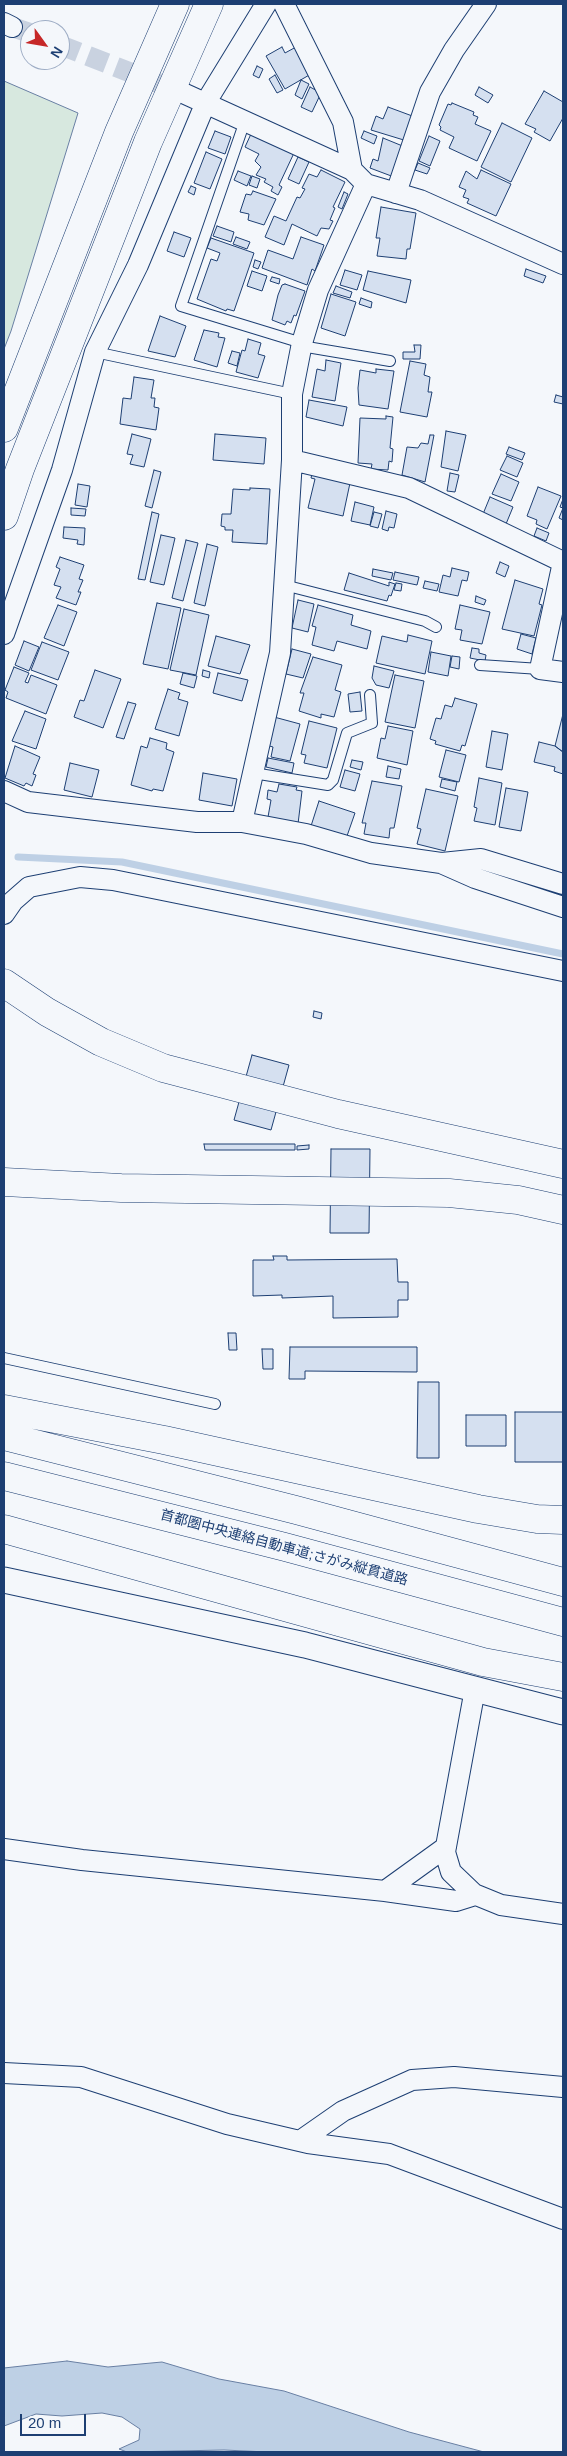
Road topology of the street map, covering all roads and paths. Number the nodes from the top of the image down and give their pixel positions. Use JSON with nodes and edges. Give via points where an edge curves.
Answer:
{"nodes":[{"id":1,"x":175,"y":4,"type":"edge"},
{"id":2,"x":210,"y":4,"type":"edge"},
{"id":3,"x":266,"y":4,"type":"edge"},
{"id":4,"x":284,"y":4,"type":"edge"},
{"id":5,"x":486,"y":4,"type":"edge"},
{"id":6,"x":183,"y":93,"type":"tunnel mouth"},
{"id":7,"x":206,"y":102,"type":"junction"},
{"id":8,"x":245,"y":120,"type":"junction"},
{"id":9,"x":359,"y":177,"type":"junction"},
{"id":10,"x":396,"y":193,"type":"junction"},
{"id":11,"x":563,"y":264,"type":"edge"},
{"id":12,"x":301,"y":344,"type":"junction"},
{"id":13,"x":95,"y":352,"type":"junction"},
{"id":14,"x":390,"y":361,"type":"dead end"},
{"id":15,"x":292,"y":394,"type":"junction"},
{"id":16,"x":4,"y":428,"type":"edge"},
{"id":17,"x":292,"y":460,"type":"junction"},
{"id":18,"x":4,"y":516,"type":"edge"},
{"id":19,"x":563,"y":562,"type":"edge"},
{"id":20,"x":284,"y":585,"type":"junction"},
{"id":21,"x":436,"y":627,"type":"dead end"},
{"id":22,"x":4,"y":634,"type":"edge"},
{"id":23,"x":480,"y":665,"type":"dead end"},
{"id":24,"x":540,"y":669,"type":"junction"},
{"id":25,"x":563,"y":672,"type":"edge"},
{"id":26,"x":370,"y":695,"type":"dead end"},
{"id":27,"x":253,"y":773,"type":"junction"},
{"id":28,"x":4,"y":790,"type":"edge"},
{"id":29,"x":242,"y":822,"type":"junction"},
{"id":30,"x":441,"y":863,"type":"junction"},
{"id":31,"x":563,"y":884,"type":"edge"},
{"id":32,"x":563,"y":907,"type":"edge"},
{"id":33,"x":4,"y":914,"type":"edge"},
{"id":34,"x":563,"y":971,"type":"edge"},
{"id":35,"x":4,"y":983,"type":"edge"},
{"id":36,"x":563,"y":1164,"type":"edge"},
{"id":37,"x":4,"y":1182,"type":"edge"},
{"id":38,"x":560,"y":1208,"type":"edge"},
{"id":39,"x":4,"y":1358,"type":"edge"},
{"id":40,"x":215,"y":1404,"type":"dead end"},
{"id":41,"x":4,"y":1409,"type":"edge"},
{"id":42,"x":4,"y":1436,"type":"edge"},
{"id":43,"x":4,"y":1476,"type":"edge"},
{"id":44,"x":563,"y":1520,"type":"edge"},
{"id":45,"x":4,"y":1529,"type":"edge"},
{"id":46,"x":4,"y":1580,"type":"edge"},
{"id":47,"x":563,"y":1582,"type":"edge"},
{"id":48,"x":563,"y":1622,"type":"edge"},
{"id":49,"x":563,"y":1677,"type":"edge"},
{"id":50,"x":475,"y":1689,"type":"junction"},
{"id":51,"x":563,"y":1712,"type":"edge"},
{"id":52,"x":446,"y":1847,"type":"junction"},
{"id":53,"x":4,"y":1849,"type":"edge"},
{"id":54,"x":385,"y":1891,"type":"junction"},
{"id":55,"x":476,"y":1895,"type":"junction"},
{"id":56,"x":563,"y":1914,"type":"edge"},
{"id":57,"x":4,"y":2073,"type":"edge"},
{"id":58,"x":563,"y":2087,"type":"edge"},
{"id":59,"x":300,"y":2141,"type":"junction"},
{"id":60,"x":563,"y":2219,"type":"edge"}],
"edges":[{"from":1,"to":16,"type":"highway","via":[[119,132]]},
{"from":2,"to":18,"type":"highway","via":[[148,142]]},
{"from":3,"to":7,"type":"street"},
{"from":4,"to":9,"type":"street","via":[[343,122]]},
{"from":5,"to":10,"type":"street","via":[[430,92]]},
{"from":6,"to":7,"type":"street"},
{"from":7,"to":8,"type":"street"},
{"from":7,"to":13,"type":"street","via":[[138,265]]},
{"from":8,"to":9,"type":"street"},
{"from":8,"to":12,"type":"lane","via":[[181,306]]},
{"from":9,"to":10,"type":"street"},
{"from":9,"to":12,"type":"street"},
{"from":10,"to":11,"type":"street","via":[[420,200]]},
{"from":12,"to":14,"type":"lane"},
{"from":12,"to":15,"type":"street"},
{"from":13,"to":15,"type":"lane"},
{"from":13,"to":22,"type":"street","via":[[62,470]]},
{"from":15,"to":17,"type":"street"},
{"from":17,"to":19,"type":"street","via":[[409,488]]},
{"from":17,"to":20,"type":"street"},
{"from":19,"to":24,"type":"street"},
{"from":20,"to":21,"type":"lane","via":[[425,621]]},
{"from":20,"to":27,"type":"street","via":[[280,653]]},
{"from":23,"to":24,"type":"lane"},
{"from":24,"to":25,"type":"street"},
{"from":26,"to":27,"type":"lane","via":[[372,722],[347,733],[333,780],[328,785]]},
{"from":27,"to":29,"type":"street"},
{"from":28,"to":29,"type":"street","via":[[28,802],[197,822]]},
{"from":29,"to":30,"type":"street","via":[[306,834],[371,853]]},
{"from":30,"to":31,"type":"street","via":[[481,859]]},
{"from":30,"to":32,"type":"street","via":[[475,878]]},
{"from":33,"to":34,"type":"street","via":[[29,887],[80,877],[113,880]]},
{"from":35,"to":36,"type":"highway","via":[[46,1012],[101,1042],[163,1068],[338,1114]]},
{"from":37,"to":38,"type":"highway","via":[[130,1188],[450,1192]]},
{"from":39,"to":40,"type":"lane"},
{"from":41,"to":44,"type":"highway","via":[[173,1442],[478,1510]]},
{"from":42,"to":47,"type":"highway"},
{"from":43,"to":48,"type":"highway","name":"首都圏中央連絡自動車道;さがみ縦貫道路"},
{"from":45,"to":49,"type":"highway","via":[[484,1662]]},
{"from":46,"to":50,"type":"street","via":[[305,1645]]},
{"from":50,"to":51,"type":"street"},
{"from":50,"to":52,"type":"street"},
{"from":52,"to":54,"type":"street"},
{"from":52,"to":55,"type":"street","via":[[444,1852],[451,1872]]},
{"from":53,"to":54,"type":"street"},
{"from":54,"to":55,"type":"street","via":[[456,1901]]},
{"from":55,"to":56,"type":"street","via":[[501,1905]]},
{"from":57,"to":59,"type":"street","via":[[81,2078],[227,2124]]},
{"from":58,"to":59,"type":"street","via":[[454,2077],[412,2080],[343,2112]]},
{"from":59,"to":60,"type":"street","via":[[389,2154]]}]}
